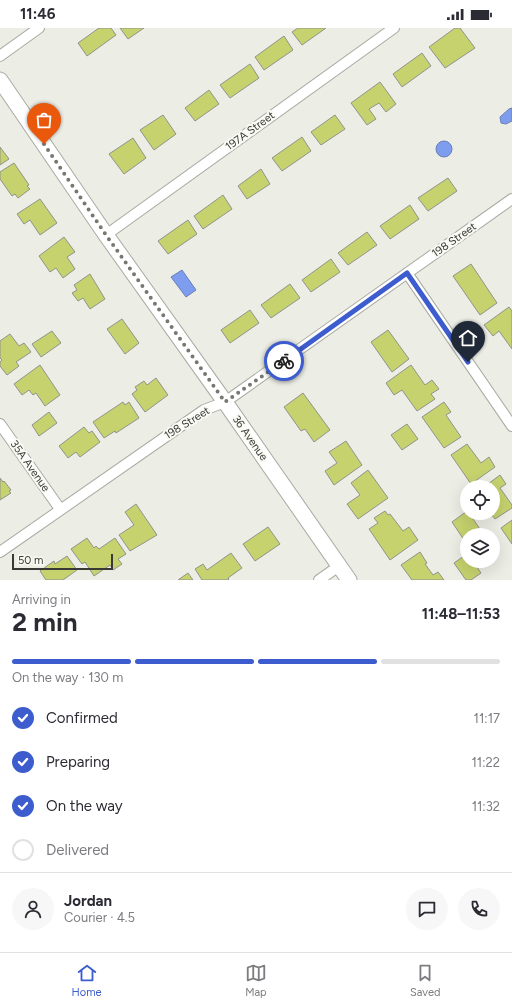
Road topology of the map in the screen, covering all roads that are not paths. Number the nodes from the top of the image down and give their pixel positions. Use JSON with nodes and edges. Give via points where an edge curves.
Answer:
{"nodes":[{"id":1,"x":39,"y":28,"type":"edge"},
{"id":2,"x":394,"y":28,"type":"edge"},
{"id":3,"x":0,"y":56,"type":"edge"},
{"id":4,"x":0,"y":80,"type":"edge"},
{"id":5,"x":512,"y":199,"type":"edge"},
{"id":6,"x":106,"y":235,"type":"junction"},
{"id":7,"x":407,"y":273,"type":"junction"},
{"id":8,"x":225,"y":402,"type":"junction"},
{"id":9,"x":0,"y":424,"type":"edge"},
{"id":10,"x":512,"y":426,"type":"edge"},
{"id":11,"x":60,"y":509,"type":"junction"},
{"id":12,"x":0,"y":552,"type":"edge"},
{"id":13,"x":339,"y":566,"type":"junction"},
{"id":14,"x":319,"y":580,"type":"edge"},
{"id":15,"x":349,"y":580,"type":"edge"}],
"edges":[{"from":1,"to":3,"type":"street"},
{"from":2,"to":6,"type":"street","name":"197A Street"},
{"from":4,"to":6,"type":"main road","name":"36 Avenue"},
{"from":5,"to":7,"type":"street","name":"198 Street"},
{"from":6,"to":8,"type":"main road","name":"36 Avenue"},
{"from":7,"to":8,"type":"street","name":"198 Street"},
{"from":7,"to":10,"type":"street"},
{"from":8,"to":11,"type":"street","name":"198 Street","via":[[204,410]]},
{"from":8,"to":13,"type":"main road","name":"36 Avenue"},
{"from":9,"to":11,"type":"street","name":"35A Avenue"},
{"from":11,"to":12,"type":"street","name":"198 Street"},
{"from":13,"to":14,"type":"street"},
{"from":13,"to":15,"type":"main road","name":"36 Avenue"}]}
